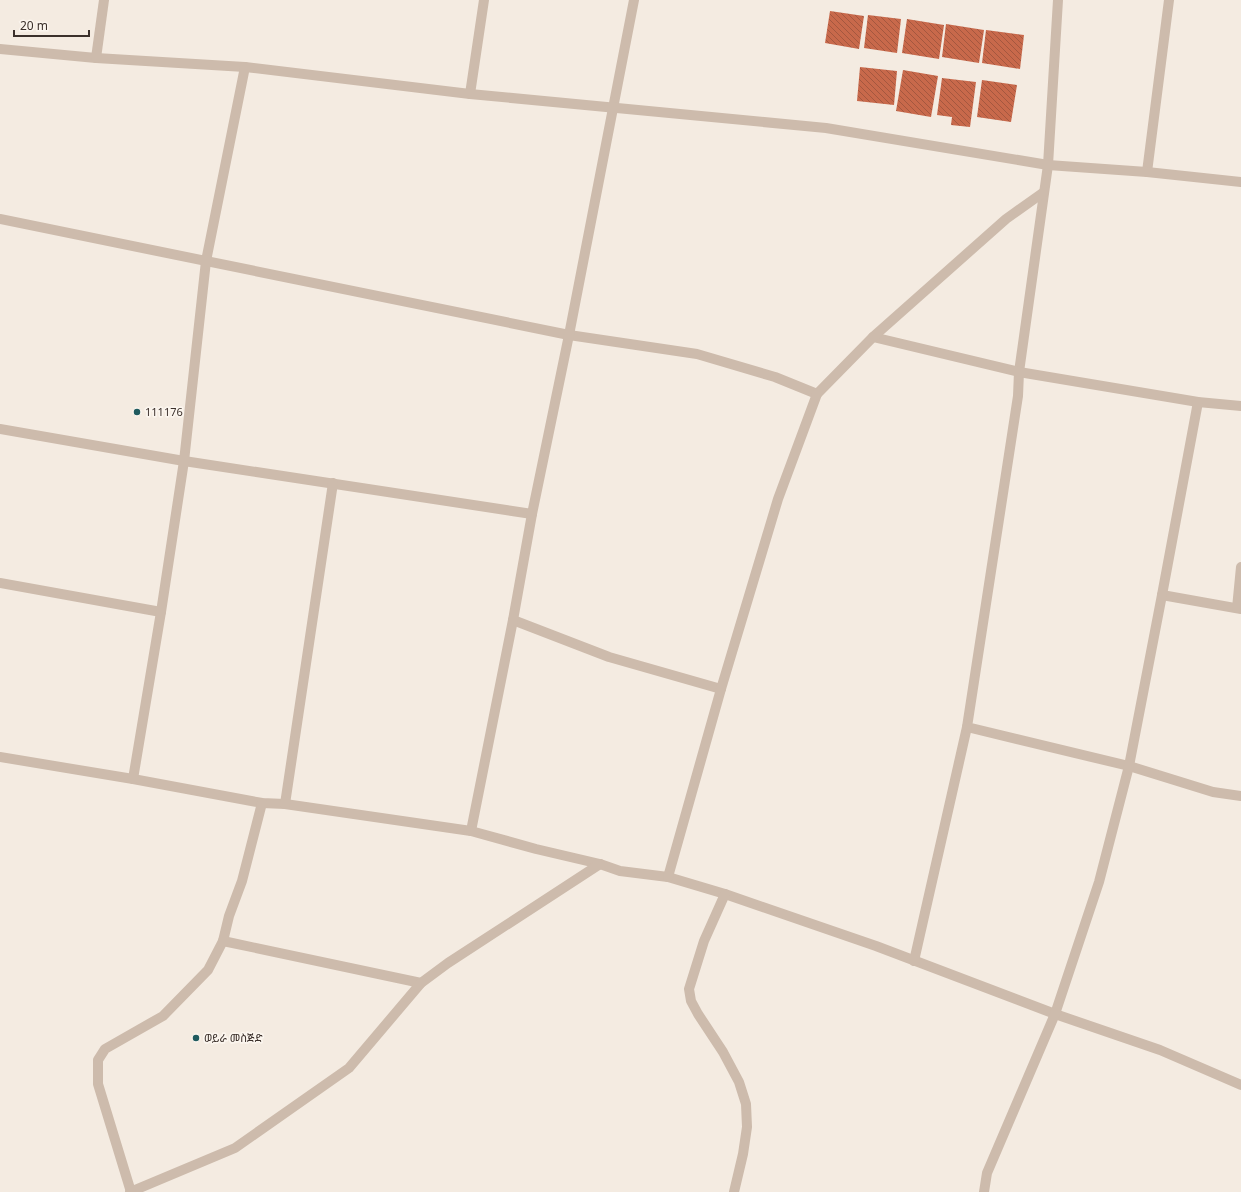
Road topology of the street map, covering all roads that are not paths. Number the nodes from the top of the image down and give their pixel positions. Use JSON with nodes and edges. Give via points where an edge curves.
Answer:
{"nodes":[{"id":1,"x":104,"y":0,"type":"edge"},
{"id":2,"x":484,"y":0,"type":"edge"},
{"id":3,"x":634,"y":0,"type":"edge"},
{"id":4,"x":1058,"y":0,"type":"edge"},
{"id":5,"x":1169,"y":0,"type":"edge"},
{"id":6,"x":0,"y":49,"type":"edge"},
{"id":7,"x":96,"y":58,"type":"junction"},
{"id":8,"x":245,"y":67,"type":"junction"},
{"id":9,"x":470,"y":94,"type":"junction"},
{"id":10,"x":613,"y":108,"type":"junction"},
{"id":11,"x":1048,"y":165,"type":"junction"},
{"id":12,"x":1147,"y":172,"type":"junction"},
{"id":13,"x":1241,"y":182,"type":"edge"},
{"id":14,"x":1044,"y":192,"type":"junction"},
{"id":15,"x":0,"y":219,"type":"edge"},
{"id":16,"x":206,"y":261,"type":"junction"},
{"id":17,"x":569,"y":335,"type":"junction"},
{"id":18,"x":873,"y":337,"type":"junction"},
{"id":19,"x":1019,"y":372,"type":"junction"},
{"id":20,"x":817,"y":394,"type":"junction"},
{"id":21,"x":1198,"y":402,"type":"junction"},
{"id":22,"x":1241,"y":406,"type":"edge"},
{"id":23,"x":0,"y":429,"type":"edge"},
{"id":24,"x":184,"y":461,"type":"junction"},
{"id":25,"x":333,"y":483,"type":"junction"},
{"id":26,"x":532,"y":514,"type":"junction"},
{"id":27,"x":1241,"y":567,"type":"edge"},
{"id":28,"x":0,"y":583,"type":"edge"},
{"id":29,"x":1162,"y":595,"type":"junction"},
{"id":30,"x":1239,"y":608,"type":"edge"},
{"id":31,"x":161,"y":612,"type":"junction"},
{"id":32,"x":513,"y":620,"type":"junction"},
{"id":33,"x":721,"y":690,"type":"junction"},
{"id":34,"x":967,"y":727,"type":"junction"},
{"id":35,"x":0,"y":757,"type":"edge"},
{"id":36,"x":1129,"y":766,"type":"junction"},
{"id":37,"x":133,"y":779,"type":"junction"},
{"id":38,"x":1241,"y":796,"type":"edge"},
{"id":39,"x":262,"y":803,"type":"junction"},
{"id":40,"x":285,"y":804,"type":"junction"},
{"id":41,"x":471,"y":831,"type":"junction"},
{"id":42,"x":600,"y":864,"type":"junction"},
{"id":43,"x":668,"y":877,"type":"junction"},
{"id":44,"x":725,"y":894,"type":"junction"},
{"id":45,"x":223,"y":941,"type":"junction"},
{"id":46,"x":914,"y":961,"type":"junction"},
{"id":47,"x":421,"y":982,"type":"junction"},
{"id":48,"x":1055,"y":1014,"type":"junction"},
{"id":49,"x":1241,"y":1085,"type":"edge"},
{"id":50,"x":131,"y":1192,"type":"edge"},
{"id":51,"x":734,"y":1192,"type":"edge"},
{"id":52,"x":984,"y":1192,"type":"edge"}],
"edges":[{"from":1,"to":7,"type":"street"},
{"from":2,"to":9,"type":"street"},
{"from":3,"to":10,"type":"street"},
{"from":4,"to":11,"type":"street"},
{"from":5,"to":12,"type":"street"},
{"from":6,"to":7,"type":"street"},
{"from":7,"to":8,"type":"street"},
{"from":8,"to":9,"type":"street"},
{"from":8,"to":16,"type":"street"},
{"from":9,"to":10,"type":"street"},
{"from":10,"to":11,"type":"street","via":[[826,128]]},
{"from":10,"to":17,"type":"street"},
{"from":11,"to":12,"type":"street"},
{"from":11,"to":14,"type":"street"},
{"from":12,"to":13,"type":"street"},
{"from":14,"to":18,"type":"street","via":[[1006,219]]},
{"from":14,"to":19,"type":"street"},
{"from":15,"to":16,"type":"street"},
{"from":16,"to":17,"type":"street"},
{"from":16,"to":24,"type":"street"},
{"from":17,"to":20,"type":"street","via":[[697,354],[775,377]]},
{"from":17,"to":26,"type":"street"},
{"from":18,"to":19,"type":"street"},
{"from":18,"to":20,"type":"street"},
{"from":19,"to":21,"type":"street"},
{"from":19,"to":34,"type":"street","via":[[1018,396]]},
{"from":20,"to":33,"type":"street","via":[[778,499]]},
{"from":21,"to":22,"type":"street"},
{"from":21,"to":29,"type":"street"},
{"from":23,"to":24,"type":"street"},
{"from":24,"to":25,"type":"street"},
{"from":24,"to":31,"type":"street"},
{"from":25,"to":26,"type":"street"},
{"from":25,"to":40,"type":"street"},
{"from":26,"to":32,"type":"street"},
{"from":27,"to":30,"type":"street"},
{"from":28,"to":31,"type":"street"},
{"from":29,"to":30,"type":"street"},
{"from":29,"to":36,"type":"street"},
{"from":31,"to":37,"type":"street"},
{"from":32,"to":33,"type":"street","via":[[610,657]]},
{"from":32,"to":41,"type":"street"},
{"from":33,"to":43,"type":"street"},
{"from":34,"to":36,"type":"street"},
{"from":34,"to":46,"type":"street"},
{"from":35,"to":37,"type":"street"},
{"from":36,"to":38,"type":"street","via":[[1213,792]]},
{"from":36,"to":48,"type":"street","via":[[1099,882]]},
{"from":37,"to":39,"type":"street"},
{"from":39,"to":40,"type":"street"},
{"from":39,"to":45,"type":"street"},
{"from":40,"to":41,"type":"street"},
{"from":41,"to":42,"type":"street"},
{"from":42,"to":43,"type":"street","via":[[620,871]]},
{"from":42,"to":47,"type":"street"},
{"from":43,"to":44,"type":"street"},
{"from":44,"to":46,"type":"street"},
{"from":44,"to":51,"type":"street","via":[[704,940],[689,989],[691,1001],[723,1052],[739,1082],[746,1104],[747,1127]]},
{"from":45,"to":47,"type":"street"},
{"from":45,"to":50,"type":"street","via":[[208,970],[163,1016],[105,1049],[98,1060],[98,1084]]},
{"from":46,"to":48,"type":"street"},
{"from":47,"to":50,"type":"street","via":[[350,1068],[235,1148]]},
{"from":48,"to":49,"type":"street","via":[[1160,1050]]},
{"from":48,"to":52,"type":"street","via":[[987,1173]]}]}
